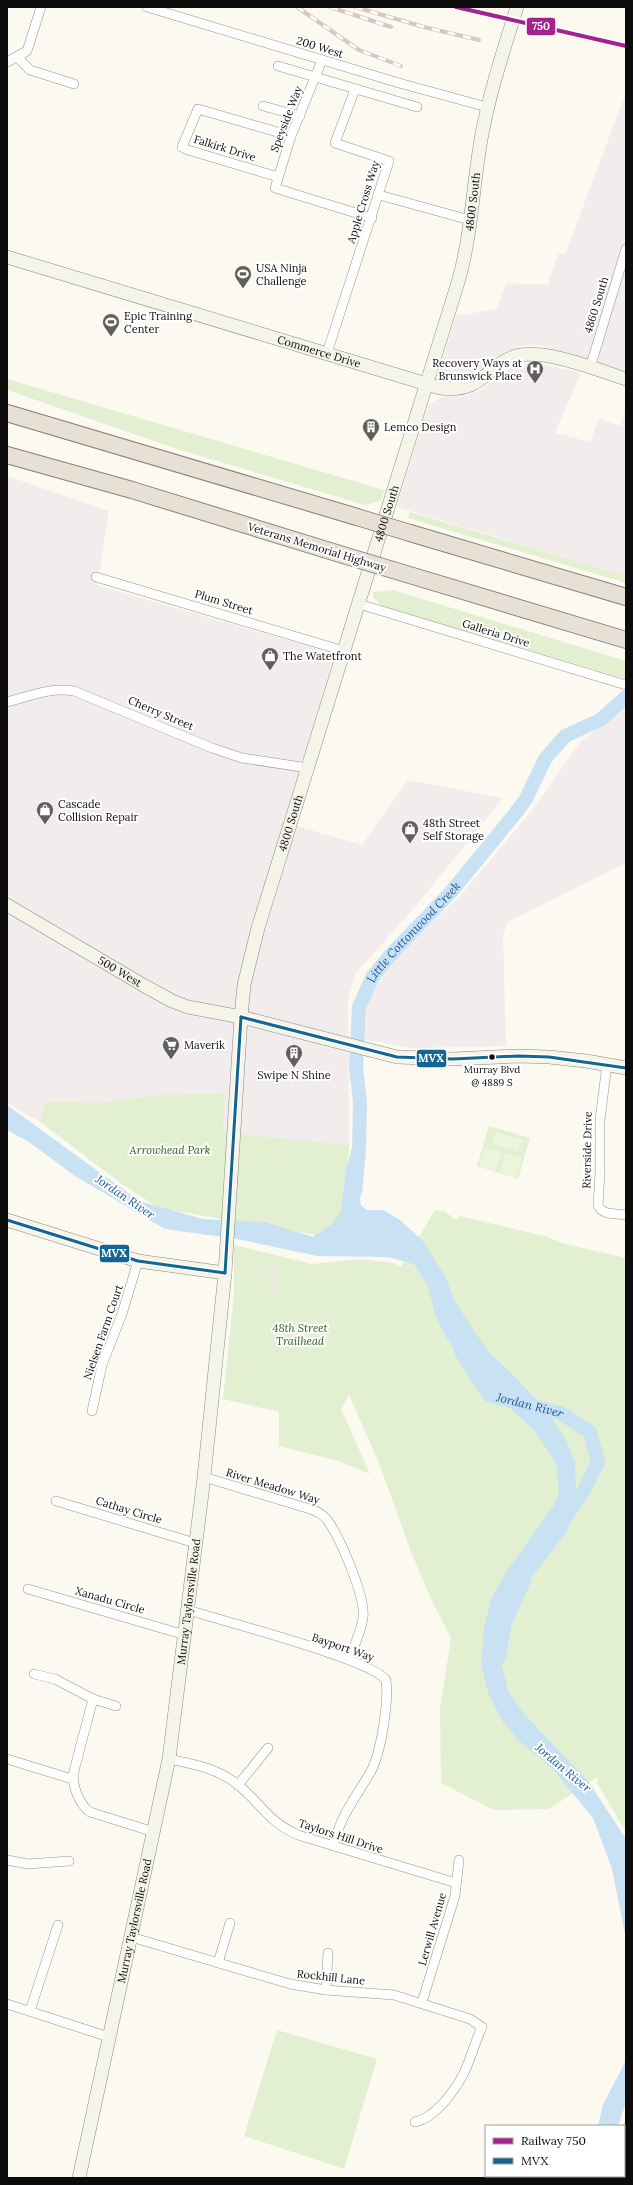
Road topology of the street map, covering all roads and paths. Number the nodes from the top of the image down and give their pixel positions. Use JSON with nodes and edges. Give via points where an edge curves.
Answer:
{"nodes":[{"id":1,"x":41,"y":7,"type":"edge"},
{"id":2,"x":147,"y":7,"type":"edge"},
{"id":3,"x":517,"y":7,"type":"edge"},
{"id":4,"x":17,"y":58,"type":"junction"},
{"id":5,"x":322,"y":60,"type":"junction"},
{"id":6,"x":7,"y":62,"type":"edge"},
{"id":7,"x":278,"y":66,"type":"dead end"},
{"id":8,"x":316,"y":78,"type":"junction"},
{"id":9,"x":74,"y":84,"type":"dead end"},
{"id":10,"x":356,"y":89,"type":"junction"},
{"id":11,"x":263,"y":106,"type":"dead end"},
{"id":12,"x":417,"y":107,"type":"dead end"},
{"id":13,"x":488,"y":107,"type":"junction"},
{"id":14,"x":300,"y":116,"type":"junction"},
{"id":15,"x":291,"y":136,"type":"junction"},
{"id":16,"x":278,"y":177,"type":"junction"},
{"id":17,"x":379,"y":195,"type":"junction"},
{"id":18,"x":372,"y":218,"type":"junction"},
{"id":19,"x":470,"y":220,"type":"junction"},
{"id":20,"x":626,"y":249,"type":"edge"},
{"id":21,"x":7,"y":257,"type":"edge"},
{"id":22,"x":327,"y":353,"type":"junction"},
{"id":23,"x":590,"y":368,"type":"junction"},
{"id":24,"x":626,"y":378,"type":"edge"},
{"id":25,"x":427,"y":384,"type":"junction"},
{"id":26,"x":7,"y":403,"type":"edge"},
{"id":27,"x":7,"y":413,"type":"edge"},
{"id":28,"x":8,"y":455,"type":"edge"},
{"id":29,"x":152,"y":455,"type":"junction"},
{"id":30,"x":96,"y":576,"type":"dead end"},
{"id":31,"x":626,"y":597,"type":"edge"},
{"id":32,"x":359,"y":604,"type":"junction"},
{"id":33,"x":626,"y":640,"type":"edge"},
{"id":34,"x":344,"y":651,"type":"junction"},
{"id":35,"x":626,"y":684,"type":"edge"},
{"id":36,"x":7,"y":702,"type":"edge"},
{"id":37,"x":308,"y":768,"type":"junction"},
{"id":38,"x":7,"y":905,"type":"edge"},
{"id":39,"x":241,"y":1017,"type":"junction"},
{"id":40,"x":607,"y":1064,"type":"junction"},
{"id":41,"x":626,"y":1068,"type":"edge"},
{"id":42,"x":626,"y":1215,"type":"edge"},
{"id":43,"x":7,"y":1220,"type":"edge"},
{"id":44,"x":138,"y":1261,"type":"junction"},
{"id":45,"x":225,"y":1273,"type":"junction"},
{"id":46,"x":92,"y":1411,"type":"dead end"},
{"id":47,"x":204,"y":1477,"type":"junction"},
{"id":48,"x":56,"y":1501,"type":"dead end"},
{"id":49,"x":195,"y":1543,"type":"junction"},
{"id":50,"x":28,"y":1589,"type":"dead end"},
{"id":51,"x":188,"y":1610,"type":"junction"},
{"id":52,"x":185,"y":1635,"type":"junction"},
{"id":53,"x":350,"y":1660,"type":"junction"},
{"id":54,"x":34,"y":1674,"type":"dead end"},
{"id":55,"x":92,"y":1699,"type":"junction"},
{"id":56,"x":116,"y":1706,"type":"dead end"},
{"id":57,"x":268,"y":1748,"type":"dead end"},
{"id":58,"x":7,"y":1759,"type":"edge"},
{"id":59,"x":169,"y":1759,"type":"junction"},
{"id":60,"x":72,"y":1779,"type":"junction"},
{"id":61,"x":238,"y":1785,"type":"junction"},
{"id":62,"x":154,"y":1832,"type":"junction"},
{"id":63,"x":333,"y":1846,"type":"junction"},
{"id":64,"x":7,"y":1860,"type":"edge"},
{"id":65,"x":460,"y":1860,"type":"dead end"},
{"id":66,"x":69,"y":1861,"type":"dead end"},
{"id":67,"x":456,"y":1883,"type":"junction"},
{"id":68,"x":230,"y":1923,"type":"dead end"},
{"id":69,"x":58,"y":1925,"type":"dead end"},
{"id":70,"x":131,"y":1937,"type":"junction"},
{"id":71,"x":328,"y":1953,"type":"dead end"},
{"id":72,"x":218,"y":1963,"type":"junction"},
{"id":73,"x":326,"y":1990,"type":"junction"},
{"id":74,"x":422,"y":2002,"type":"junction"},
{"id":75,"x":7,"y":2004,"type":"edge"},
{"id":76,"x":30,"y":2011,"type":"junction"},
{"id":77,"x":109,"y":2036,"type":"junction"},
{"id":78,"x":415,"y":2122,"type":"dead end"},
{"id":79,"x":78,"y":2178,"type":"edge"}],
"edges":[{"from":1,"to":4,"type":"street","via":[[27,50]]},
{"from":2,"to":5,"type":"street","name":"200 West"},
{"from":3,"to":13,"type":"street","name":"4800 South"},
{"from":4,"to":6,"type":"street"},
{"from":4,"to":9,"type":"street","via":[[30,70]]},
{"from":5,"to":8,"type":"street","name":"Speyside Way"},
{"from":5,"to":13,"type":"street","name":"200 West"},
{"from":7,"to":8,"type":"street"},
{"from":8,"to":10,"type":"street"},
{"from":8,"to":14,"type":"street","name":"Speyside Way"},
{"from":10,"to":12,"type":"street"},
{"from":10,"to":17,"type":"street","name":"Apple Cross Way","via":[[335,143],[389,161]]},
{"from":11,"to":14,"type":"street"},
{"from":13,"to":19,"type":"street","name":"4800 South"},
{"from":14,"to":15,"type":"street","name":"Speyside Way"},
{"from":15,"to":16,"type":"street","name":"Speyside Way"},
{"from":15,"to":16,"type":"street","name":"Falkirk Drive","via":[[198,110],[182,147]]},
{"from":16,"to":18,"type":"street","name":"Speyside Way","via":[[275,188]]},
{"from":17,"to":18,"type":"street","name":"Apple Cross Way"},
{"from":17,"to":19,"type":"street"},
{"from":18,"to":22,"type":"street","name":"Apple Cross Way"},
{"from":19,"to":25,"type":"street","name":"4800 South","via":[[463,266]]},
{"from":20,"to":23,"type":"street","name":"4860 South"},
{"from":21,"to":22,"type":"street","name":"Commerce Drive"},
{"from":22,"to":25,"type":"street","name":"Commerce Drive"},
{"from":23,"to":24,"type":"street","name":"Commerce Drive"},
{"from":23,"to":25,"type":"street","name":"Commerce Drive","via":[[551,356],[526,354],[509,359],[473,385],[448,389]]},
{"from":25,"to":32,"type":"street","name":"4800 South"},
{"from":26,"to":29,"type":"highway"},
{"from":27,"to":29,"type":"highway"},
{"from":28,"to":33,"type":"highway","name":"Veterans Memorial Highway","bridge":true,"via":[[132,490]]},
{"from":29,"to":31,"type":"highway","bridge":true},
{"from":30,"to":34,"type":"street","name":"Plum Street"},
{"from":32,"to":34,"type":"street","name":"4800 South"},
{"from":32,"to":35,"type":"street","name":"Galleria Drive"},
{"from":34,"to":37,"type":"street","name":"4800 South"},
{"from":36,"to":37,"type":"street","name":"Cherry Street","via":[[43,691],[74,691],[242,758]]},
{"from":37,"to":39,"type":"street","name":"4800 South","via":[[256,933],[244,985]]},
{"from":38,"to":39,"type":"street","name":"500 West","via":[[172,1001],[205,1011]]},
{"from":39,"to":40,"type":"street","name":"500 West","via":[[397,1057],[418,1059],[518,1056]]},
{"from":39,"to":45,"type":"street","name":"Murray Taylorsville Road"},
{"from":40,"to":41,"type":"street","name":"500 West"},
{"from":40,"to":42,"type":"street","name":"Riverside Drive","via":[[600,1120],[598,1205],[607,1213]]},
{"from":43,"to":44,"type":"street"},
{"from":44,"to":45,"type":"street"},
{"from":44,"to":46,"type":"street","name":"Nielsen Farm Court","via":[[122,1314],[102,1365]]},
{"from":45,"to":47,"type":"street","name":"Murray Taylorsville Road"},
{"from":47,"to":49,"type":"street","name":"Murray Taylorsville Road"},
{"from":47,"to":53,"type":"street","name":"River Meadow Way","via":[[310,1509],[322,1514],[328,1521],[357,1584],[362,1611],[363,1618]]},
{"from":48,"to":49,"type":"street","name":"Cathay Circle"},
{"from":49,"to":51,"type":"street","name":"Murray Taylorsville Road"},
{"from":50,"to":52,"type":"street","name":"Xanadu Circle"},
{"from":51,"to":52,"type":"street","name":"Murray Taylorsville Road"},
{"from":51,"to":53,"type":"street","name":"Bayport Way"},
{"from":52,"to":59,"type":"street","name":"Murray Taylorsville Road"},
{"from":53,"to":63,"type":"street","name":"Bayport Way","via":[[378,1672],[386,1680],[387,1687],[376,1759],[340,1820]]},
{"from":54,"to":55,"type":"street","via":[[55,1679]]},
{"from":55,"to":56,"type":"street"},
{"from":55,"to":60,"type":"street"},
{"from":57,"to":61,"type":"street"},
{"from":58,"to":60,"type":"street"},
{"from":59,"to":61,"type":"street","name":"Taylors Hill Drive","via":[[212,1769]]},
{"from":59,"to":62,"type":"street","name":"Murray Taylorsville Road"},
{"from":60,"to":62,"type":"street","via":[[83,1805],[90,1812]]},
{"from":61,"to":63,"type":"street","name":"Taylors Hill Drive","via":[[276,1824],[298,1835]]},
{"from":62,"to":70,"type":"street","name":"Murray Taylorsville Road"},
{"from":63,"to":67,"type":"street","name":"Taylors Hill Drive"},
{"from":64,"to":66,"type":"street","via":[[28,1864]]},
{"from":65,"to":67,"type":"street","name":"Lerwill Avenue"},
{"from":67,"to":74,"type":"street","name":"Lerwill Avenue"},
{"from":68,"to":72,"type":"street"},
{"from":69,"to":76,"type":"street"},
{"from":70,"to":72,"type":"street","name":"Rockhill Lane"},
{"from":70,"to":77,"type":"street","name":"Murray Taylorsville Road"},
{"from":71,"to":73,"type":"street"},
{"from":72,"to":73,"type":"street","name":"Rockhill Lane","via":[[290,1984]]},
{"from":73,"to":74,"type":"street","name":"Rockhill Lane","via":[[394,1995]]},
{"from":74,"to":78,"type":"street","name":"Rockhill Lane","via":[[470,2019],[482,2027],[464,2073],[456,2086],[434,2113],[424,2120]]},
{"from":75,"to":76,"type":"street"},
{"from":76,"to":77,"type":"street"},
{"from":77,"to":79,"type":"street","name":"Murray Taylorsville Road"}]}
